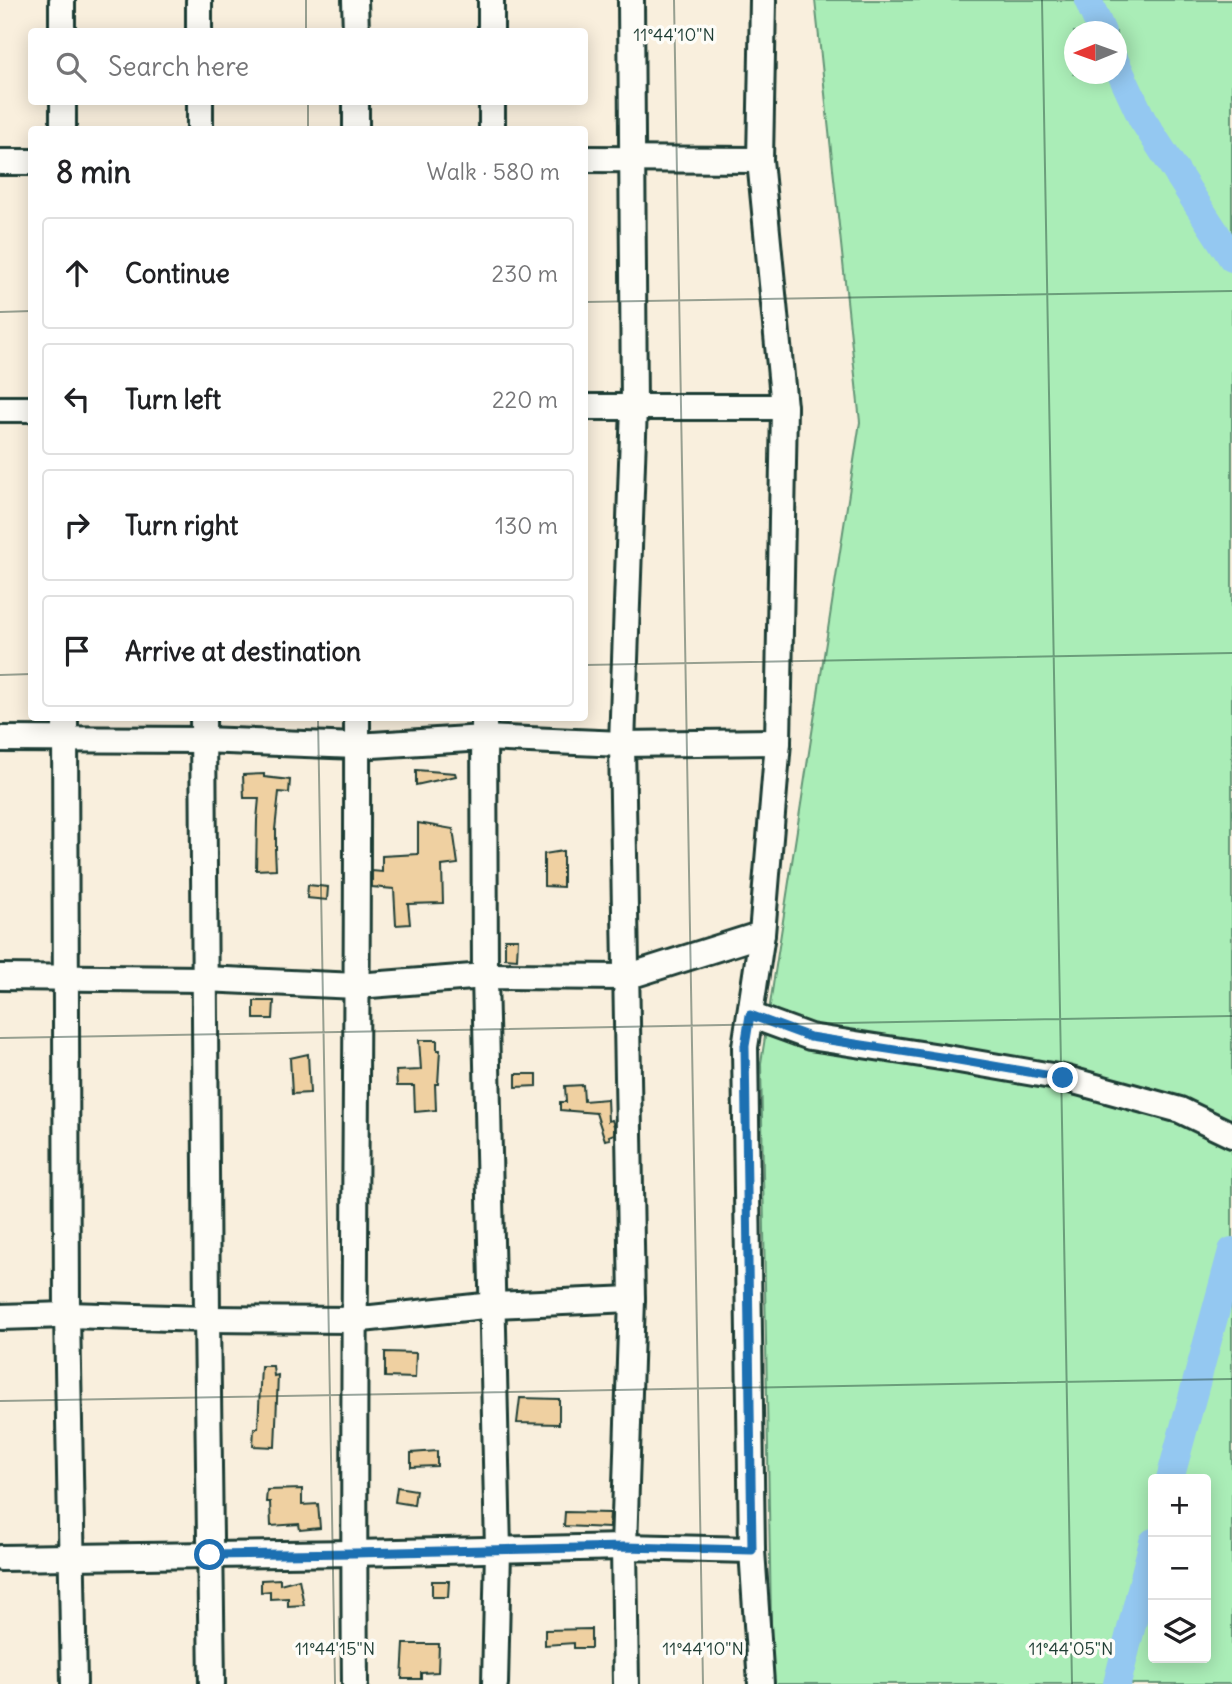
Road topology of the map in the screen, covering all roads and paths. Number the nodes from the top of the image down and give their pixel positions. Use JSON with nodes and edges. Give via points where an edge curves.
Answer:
{"nodes":[{"id":1,"x":62,"y":0,"type":"edge"},
{"id":2,"x":199,"y":0,"type":"edge"},
{"id":3,"x":355,"y":0,"type":"edge"},
{"id":4,"x":491,"y":0,"type":"edge"},
{"id":5,"x":631,"y":0,"type":"edge"},
{"id":6,"x":763,"y":0,"type":"edge"},
{"id":7,"x":62,"y":28,"type":"edge"},
{"id":8,"x":200,"y":28,"type":"edge"},
{"id":9,"x":356,"y":28,"type":"edge"},
{"id":10,"x":491,"y":28,"type":"edge"},
{"id":11,"x":63,"y":105,"type":"edge"},
{"id":12,"x":200,"y":105,"type":"edge"},
{"id":13,"x":356,"y":105,"type":"edge"},
{"id":14,"x":492,"y":105,"type":"edge"},
{"id":15,"x":63,"y":126,"type":"edge"},
{"id":16,"x":200,"y":126,"type":"edge"},
{"id":17,"x":356,"y":126,"type":"edge"},
{"id":18,"x":492,"y":126,"type":"edge"},
{"id":19,"x":588,"y":159,"type":"edge"},
{"id":20,"x":632,"y":159,"type":"junction"},
{"id":21,"x":760,"y":160,"type":"junction"},
{"id":22,"x":0,"y":162,"type":"edge"},
{"id":23,"x":28,"y":162,"type":"edge"},
{"id":24,"x":588,"y":407,"type":"edge"},
{"id":25,"x":634,"y":407,"type":"junction"},
{"id":26,"x":784,"y":407,"type":"junction"},
{"id":27,"x":28,"y":409,"type":"edge"},
{"id":28,"x":0,"y":410,"type":"edge"},
{"id":29,"x":357,"y":721,"type":"edge"},
{"id":30,"x":65,"y":728,"type":"edge"},
{"id":31,"x":484,"y":728,"type":"edge"},
{"id":32,"x":203,"y":729,"type":"edge"},
{"id":33,"x":0,"y":739,"type":"edge"},
{"id":34,"x":778,"y":742,"type":"junction"},
{"id":35,"x":622,"y":744,"type":"junction"},
{"id":36,"x":357,"y":746,"type":"junction"},
{"id":37,"x":762,"y":934,"type":"junction"},
{"id":38,"x":485,"y":976,"type":"junction"},
{"id":39,"x":0,"y":977,"type":"edge"},
{"id":40,"x":626,"y":977,"type":"junction"},
{"id":41,"x":66,"y":978,"type":"junction"},
{"id":42,"x":204,"y":979,"type":"junction"},
{"id":43,"x":358,"y":986,"type":"junction"},
{"id":44,"x":750,"y":1015,"type":"junction"},
{"id":45,"x":1232,"y":1135,"type":"edge"},
{"id":46,"x":632,"y":1299,"type":"junction"},
{"id":47,"x":493,"y":1305,"type":"junction"},
{"id":48,"x":67,"y":1315,"type":"junction"},
{"id":49,"x":0,"y":1317,"type":"edge"},
{"id":50,"x":207,"y":1319,"type":"junction"},
{"id":51,"x":353,"y":1320,"type":"junction"},
{"id":52,"x":624,"y":1547,"type":"junction"},
{"id":53,"x":498,"y":1550,"type":"junction"},
{"id":54,"x":752,"y":1550,"type":"junction"},
{"id":55,"x":354,"y":1553,"type":"junction"},
{"id":56,"x":210,"y":1555,"type":"junction"},
{"id":57,"x":71,"y":1557,"type":"junction"},
{"id":58,"x":0,"y":1558,"type":"edge"},
{"id":59,"x":74,"y":1684,"type":"edge"},
{"id":60,"x":212,"y":1684,"type":"edge"},
{"id":61,"x":355,"y":1684,"type":"edge"},
{"id":62,"x":495,"y":1684,"type":"edge"},
{"id":63,"x":626,"y":1684,"type":"edge"},
{"id":64,"x":761,"y":1684,"type":"edge"}],
"edges":[{"from":1,"to":7,"type":"street"},
{"from":2,"to":8,"type":"street"},
{"from":3,"to":9,"type":"street"},
{"from":4,"to":10,"type":"street"},
{"from":5,"to":20,"type":"street"},
{"from":6,"to":21,"type":"street"},
{"from":11,"to":15,"type":"street"},
{"from":12,"to":16,"type":"street"},
{"from":13,"to":17,"type":"street"},
{"from":14,"to":18,"type":"street"},
{"from":19,"to":20,"type":"street"},
{"from":20,"to":21,"type":"street"},
{"from":20,"to":25,"type":"street"},
{"from":21,"to":26,"type":"street"},
{"from":22,"to":23,"type":"street"},
{"from":24,"to":25,"type":"street"},
{"from":25,"to":26,"type":"street"},
{"from":25,"to":35,"type":"street"},
{"from":26,"to":34,"type":"street"},
{"from":27,"to":28,"type":"street"},
{"from":29,"to":36,"type":"street"},
{"from":30,"to":32,"type":"street"},
{"from":30,"to":33,"type":"street"},
{"from":30,"to":41,"type":"street"},
{"from":31,"to":35,"type":"street"},
{"from":31,"to":36,"type":"street"},
{"from":31,"to":38,"type":"street"},
{"from":32,"to":36,"type":"street"},
{"from":32,"to":42,"type":"street"},
{"from":34,"to":35,"type":"street"},
{"from":34,"to":37,"type":"street"},
{"from":35,"to":40,"type":"street"},
{"from":36,"to":43,"type":"street"},
{"from":37,"to":40,"type":"street"},
{"from":37,"to":44,"type":"street"},
{"from":38,"to":40,"type":"street"},
{"from":38,"to":43,"type":"street"},
{"from":38,"to":47,"type":"street"},
{"from":39,"to":41,"type":"street"},
{"from":40,"to":46,"type":"street"},
{"from":41,"to":42,"type":"street"},
{"from":41,"to":48,"type":"street"},
{"from":42,"to":43,"type":"street"},
{"from":42,"to":50,"type":"street"},
{"from":43,"to":51,"type":"street"},
{"from":44,"to":45,"type":"street","via":[[810,1037],[1063,1078],[1180,1110]]},
{"from":44,"to":54,"type":"street","via":[[745,1046]]},
{"from":46,"to":47,"type":"street"},
{"from":46,"to":52,"type":"street"},
{"from":47,"to":51,"type":"street"},
{"from":47,"to":53,"type":"street"},
{"from":48,"to":49,"type":"street"},
{"from":48,"to":50,"type":"street"},
{"from":48,"to":57,"type":"street"},
{"from":50,"to":51,"type":"street"},
{"from":50,"to":56,"type":"street"},
{"from":51,"to":55,"type":"street"},
{"from":52,"to":53,"type":"street"},
{"from":52,"to":54,"type":"street"},
{"from":52,"to":63,"type":"street"},
{"from":53,"to":55,"type":"street"},
{"from":53,"to":62,"type":"street"},
{"from":54,"to":64,"type":"street"},
{"from":55,"to":56,"type":"street"},
{"from":55,"to":61,"type":"street"},
{"from":56,"to":57,"type":"street"},
{"from":56,"to":60,"type":"street"},
{"from":57,"to":58,"type":"street"},
{"from":57,"to":59,"type":"street"}]}
